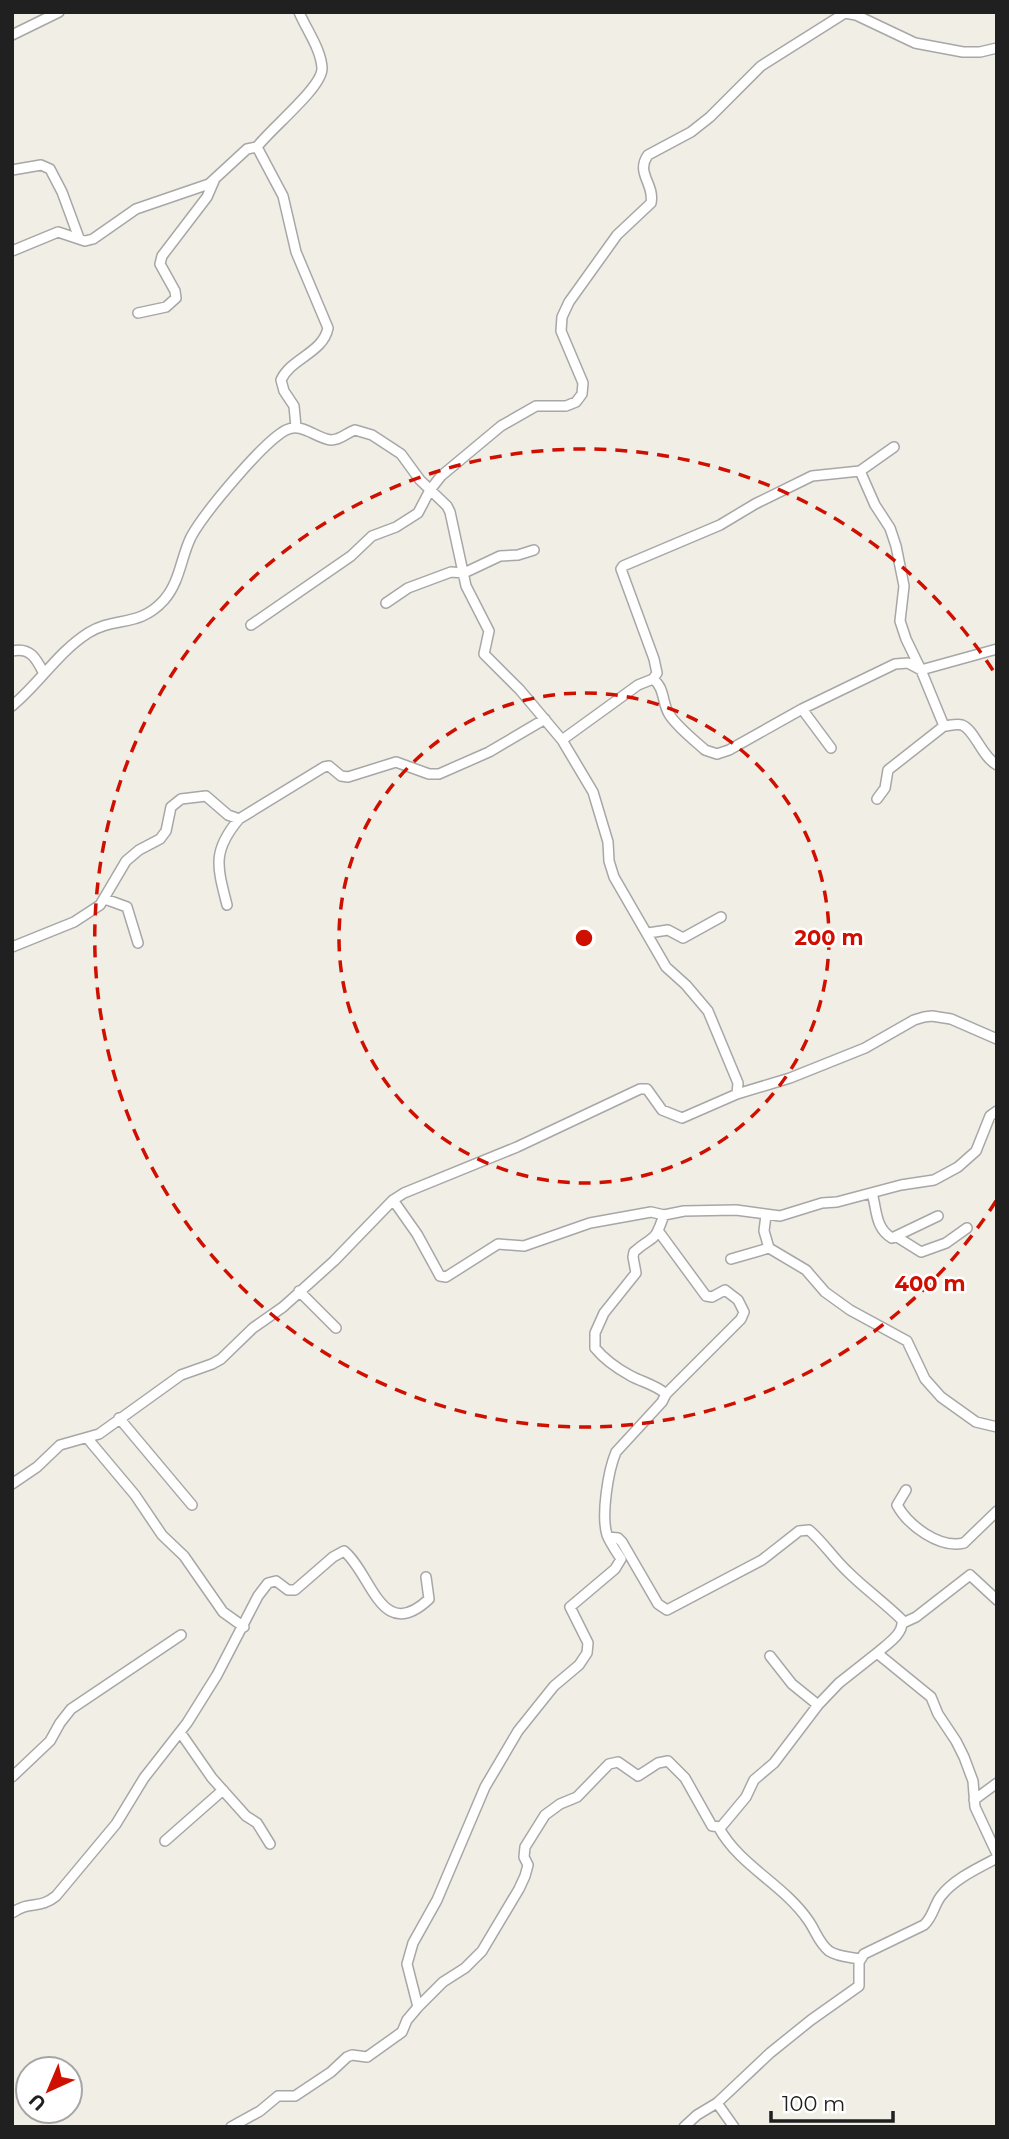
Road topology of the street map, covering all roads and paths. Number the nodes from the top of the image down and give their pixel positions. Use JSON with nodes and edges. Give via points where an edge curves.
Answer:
{"nodes":[{"id":1,"x":60,"y":12,"type":"edge"},
{"id":2,"x":299,"y":12,"type":"edge"},
{"id":3,"x":12,"y":35,"type":"edge"},
{"id":4,"x":997,"y":48,"type":"edge"},
{"id":5,"x":257,"y":147,"type":"junction"},
{"id":6,"x":12,"y":170,"type":"edge"},
{"id":7,"x":215,"y":180,"type":"junction"},
{"id":8,"x":79,"y":238,"type":"junction"},
{"id":9,"x":12,"y":251,"type":"edge"},
{"id":10,"x":138,"y":313,"type":"dead end"},
{"id":11,"x":296,"y":427,"type":"junction"},
{"id":12,"x":894,"y":447,"type":"dead end"},
{"id":13,"x":860,"y":471,"type":"junction"},
{"id":14,"x":430,"y":490,"type":"junction"},
{"id":15,"x":534,"y":550,"type":"dead end"},
{"id":16,"x":464,"y":573,"type":"junction"},
{"id":17,"x":386,"y":603,"type":"dead end"},
{"id":18,"x":251,"y":625,"type":"dead end"},
{"id":19,"x":997,"y":649,"type":"edge"},
{"id":20,"x":12,"y":651,"type":"edge"},
{"id":21,"x":921,"y":670,"type":"junction"},
{"id":22,"x":43,"y":672,"type":"junction"},
{"id":23,"x":653,"y":679,"type":"junction"},
{"id":24,"x":12,"y":706,"type":"edge"},
{"id":25,"x":802,"y":709,"type":"junction"},
{"id":26,"x":545,"y":719,"type":"junction"},
{"id":27,"x":944,"y":726,"type":"junction"},
{"id":28,"x":562,"y":740,"type":"junction"},
{"id":29,"x":831,"y":748,"type":"dead end"},
{"id":30,"x":997,"y":765,"type":"edge"},
{"id":31,"x":877,"y":799,"type":"dead end"},
{"id":32,"x":239,"y":819,"type":"junction"},
{"id":33,"x":105,"y":899,"type":"junction"},
{"id":34,"x":228,"y":905,"type":"dead end"},
{"id":35,"x":721,"y":917,"type":"dead end"},
{"id":36,"x":648,"y":933,"type":"junction"},
{"id":37,"x":138,"y":943,"type":"dead end"},
{"id":38,"x":12,"y":947,"type":"edge"},
{"id":39,"x":997,"y":1039,"type":"edge"},
{"id":40,"x":737,"y":1094,"type":"junction"},
{"id":41,"x":997,"y":1111,"type":"edge"},
{"id":42,"x":872,"y":1193,"type":"junction"},
{"id":43,"x":393,"y":1200,"type":"junction"},
{"id":44,"x":664,"y":1215,"type":"junction"},
{"id":45,"x":766,"y":1215,"type":"junction"},
{"id":46,"x":938,"y":1216,"type":"dead end"},
{"id":47,"x":967,"y":1228,"type":"dead end"},
{"id":48,"x":659,"y":1232,"type":"junction"},
{"id":49,"x":897,"y":1237,"type":"junction"},
{"id":50,"x":769,"y":1248,"type":"junction"},
{"id":51,"x":731,"y":1259,"type":"dead end"},
{"id":52,"x":299,"y":1291,"type":"junction"},
{"id":53,"x":336,"y":1328,"type":"dead end"},
{"id":54,"x":666,"y":1394,"type":"junction"},
{"id":55,"x":119,"y":1418,"type":"junction"},
{"id":56,"x":997,"y":1427,"type":"edge"},
{"id":57,"x":88,"y":1439,"type":"junction"},
{"id":58,"x":12,"y":1484,"type":"edge"},
{"id":59,"x":906,"y":1490,"type":"dead end"},
{"id":60,"x":192,"y":1505,"type":"dead end"},
{"id":61,"x":997,"y":1511,"type":"edge"},
{"id":62,"x":608,"y":1536,"type":"junction"},
{"id":63,"x":426,"y":1577,"type":"dead end"},
{"id":64,"x":997,"y":1600,"type":"edge"},
{"id":65,"x":904,"y":1623,"type":"junction"},
{"id":66,"x":244,"y":1627,"type":"junction"},
{"id":67,"x":181,"y":1635,"type":"dead end"},
{"id":68,"x":877,"y":1653,"type":"junction"},
{"id":69,"x":770,"y":1656,"type":"dead end"},
{"id":70,"x":818,"y":1705,"type":"junction"},
{"id":71,"x":180,"y":1732,"type":"junction"},
{"id":72,"x":12,"y":1777,"type":"edge"},
{"id":73,"x":997,"y":1783,"type":"edge"},
{"id":74,"x":223,"y":1790,"type":"junction"},
{"id":75,"x":974,"y":1800,"type":"junction"},
{"id":76,"x":719,"y":1828,"type":"junction"},
{"id":77,"x":165,"y":1842,"type":"dead end"},
{"id":78,"x":270,"y":1844,"type":"dead end"},
{"id":79,"x":997,"y":1856,"type":"edge"},
{"id":80,"x":12,"y":1913,"type":"edge"},
{"id":81,"x":860,"y":1959,"type":"junction"},
{"id":82,"x":418,"y":2007,"type":"junction"},
{"id":83,"x":717,"y":2103,"type":"junction"},
{"id":84,"x":231,"y":2127,"type":"edge"},
{"id":85,"x":684,"y":2127,"type":"edge"},
{"id":86,"x":734,"y":2127,"type":"edge"}],
"edges":[{"from":1,"to":3,"type":"street"},
{"from":2,"to":5,"type":"street","via":[[320,59],[321,74]]},
{"from":4,"to":14,"type":"street","via":[[962,52],[915,43],[845,13],[761,66],[710,117],[644,161],[642,173],[652,190],[650,203],[617,235],[562,317],[561,331],[583,383],[580,398],[523,412],[479,443]]},
{"from":5,"to":7,"type":"street","via":[[247,149]]},
{"from":5,"to":11,"type":"street","via":[[283,196],[298,259],[328,328],[323,340],[289,367],[281,380],[294,406]]},
{"from":6,"to":8,"type":"street","via":[[50,169]]},
{"from":7,"to":8,"type":"street","via":[[136,209],[93,239]]},
{"from":7,"to":10,"type":"street","via":[[162,256],[160,264],[176,298],[166,307]]},
{"from":8,"to":9,"type":"street","via":[[58,232]]},
{"from":11,"to":14,"type":"street","via":[[332,440],[355,430],[366,431],[401,454]]},
{"from":11,"to":22,"type":"street","via":[[283,432],[249,464],[199,524],[171,591],[157,607],[136,620],[96,628]]},
{"from":12,"to":13,"type":"street"},
{"from":13,"to":21,"type":"street","via":[[896,546],[904,586],[900,621]]},
{"from":13,"to":23,"type":"street","via":[[812,476],[720,525],[623,566],[622,576],[654,659],[657,673]]},
{"from":14,"to":16,"type":"street","via":[[450,512]]},
{"from":14,"to":18,"type":"street","via":[[418,513],[372,536],[351,556]]},
{"from":15,"to":16,"type":"street","via":[[500,556]]},
{"from":16,"to":17,"type":"street","via":[[451,572],[408,588]]},
{"from":16,"to":26,"type":"street","via":[[471,599],[489,631],[484,654]]},
{"from":19,"to":21,"type":"street"},
{"from":20,"to":22,"type":"street","via":[[32,653]]},
{"from":21,"to":25,"type":"street","via":[[908,663],[895,664]]},
{"from":21,"to":27,"type":"street"},
{"from":22,"to":24,"type":"street"},
{"from":23,"to":25,"type":"street","via":[[661,688],[668,714],[705,750],[717,754]]},
{"from":23,"to":28,"type":"street"},
{"from":25,"to":29,"type":"street"},
{"from":26,"to":28,"type":"street"},
{"from":26,"to":32,"type":"street","via":[[489,752],[439,774],[396,762],[348,777],[324,766]]},
{"from":27,"to":30,"type":"street","via":[[964,726]]},
{"from":27,"to":31,"type":"street","via":[[888,770],[885,788]]},
{"from":28,"to":36,"type":"street","via":[[597,803],[614,877]]},
{"from":32,"to":33,"type":"street","via":[[228,816],[206,796],[176,802],[166,831],[126,861]]},
{"from":32,"to":34,"type":"street","via":[[221,843],[220,876]]},
{"from":33,"to":37,"type":"street","via":[[127,907]]},
{"from":33,"to":38,"type":"street","via":[[74,922]]},
{"from":35,"to":36,"type":"street","via":[[683,938],[668,930]]},
{"from":36,"to":40,"type":"street","via":[[666,967],[708,1011],[738,1083]]},
{"from":39,"to":40,"type":"street","via":[[951,1019],[924,1017],[865,1048]]},
{"from":40,"to":43,"type":"street","via":[[682,1118],[662,1110],[647,1089],[640,1089]]},
{"from":41,"to":42,"type":"street","via":[[990,1116],[978,1148],[958,1167],[934,1180]]},
{"from":42,"to":45,"type":"street","via":[[780,1216]]},
{"from":42,"to":49,"type":"street","via":[[882,1230]]},
{"from":43,"to":44,"type":"street","via":[[435,1270],[446,1277],[498,1244],[524,1246],[590,1223],[651,1212]]},
{"from":43,"to":52,"type":"street"},
{"from":44,"to":45,"type":"street","via":[[736,1210]]},
{"from":44,"to":48,"type":"street"},
{"from":45,"to":50,"type":"street"},
{"from":46,"to":49,"type":"street"},
{"from":47,"to":49,"type":"street","via":[[946,1243],[921,1252]]},
{"from":48,"to":54,"type":"street","via":[[634,1252],[636,1273],[604,1313],[594,1342],[599,1354]]},
{"from":48,"to":54,"type":"street","via":[[706,1296],[725,1290],[744,1312]]},
{"from":50,"to":51,"type":"street"},
{"from":50,"to":56,"type":"street","via":[[806,1270],[850,1310],[907,1341],[925,1379],[941,1396],[976,1422]]},
{"from":52,"to":53,"type":"street"},
{"from":52,"to":55,"type":"street","via":[[220,1359],[181,1375]]},
{"from":54,"to":62,"type":"street","via":[[616,1452],[606,1490]]},
{"from":55,"to":57,"type":"street"},
{"from":55,"to":60,"type":"street"},
{"from":57,"to":58,"type":"street","via":[[60,1445]]},
{"from":57,"to":66,"type":"street","via":[[162,1535],[184,1556],[223,1612]]},
{"from":59,"to":61,"type":"street","via":[[897,1505],[929,1536],[943,1542],[964,1543]]},
{"from":62,"to":65,"type":"street","via":[[622,1542],[657,1604],[667,1610],[762,1560],[799,1531],[809,1530]]},
{"from":62,"to":82,"type":"street","via":[[619,1563],[569,1607],[588,1643],[587,1653],[518,1731],[485,1787],[413,1943],[407,1964]]},
{"from":63,"to":66,"type":"street","via":[[429,1600],[404,1614],[393,1613],[380,1603],[349,1554],[342,1551],[295,1590],[276,1581],[268,1583]]},
{"from":64,"to":65,"type":"street","via":[[970,1575]]},
{"from":65,"to":68,"type":"street"},
{"from":66,"to":71,"type":"street"},
{"from":67,"to":72,"type":"street","via":[[87,1696]]},
{"from":68,"to":70,"type":"street"},
{"from":68,"to":75,"type":"street","via":[[930,1697],[964,1757],[974,1781]]},
{"from":69,"to":70,"type":"street","via":[[792,1684]]},
{"from":70,"to":76,"type":"street"},
{"from":71,"to":74,"type":"street"},
{"from":71,"to":80,"type":"street","via":[[116,1824],[56,1896],[47,1904],[28,1905]]},
{"from":73,"to":75,"type":"street"},
{"from":74,"to":77,"type":"street"},
{"from":74,"to":78,"type":"street","via":[[257,1823]]},
{"from":75,"to":79,"type":"street"},
{"from":76,"to":81,"type":"street","via":[[749,1863],[788,1895],[821,1943],[837,1955]]},
{"from":76,"to":82,"type":"street","via":[[712,1826],[685,1777],[668,1761],[640,1776],[611,1762],[577,1797],[545,1815],[523,1852],[528,1868],[519,1889],[489,1941]]},
{"from":79,"to":81,"type":"street","via":[[950,1886],[924,1925]]},
{"from":81,"to":83,"type":"street","via":[[859,1986],[770,2053]]},
{"from":82,"to":84,"type":"street","via":[[402,2032],[367,2057],[347,2057],[299,2094],[278,2096]]},
{"from":83,"to":85,"type":"street"},
{"from":83,"to":86,"type":"street"}]}
